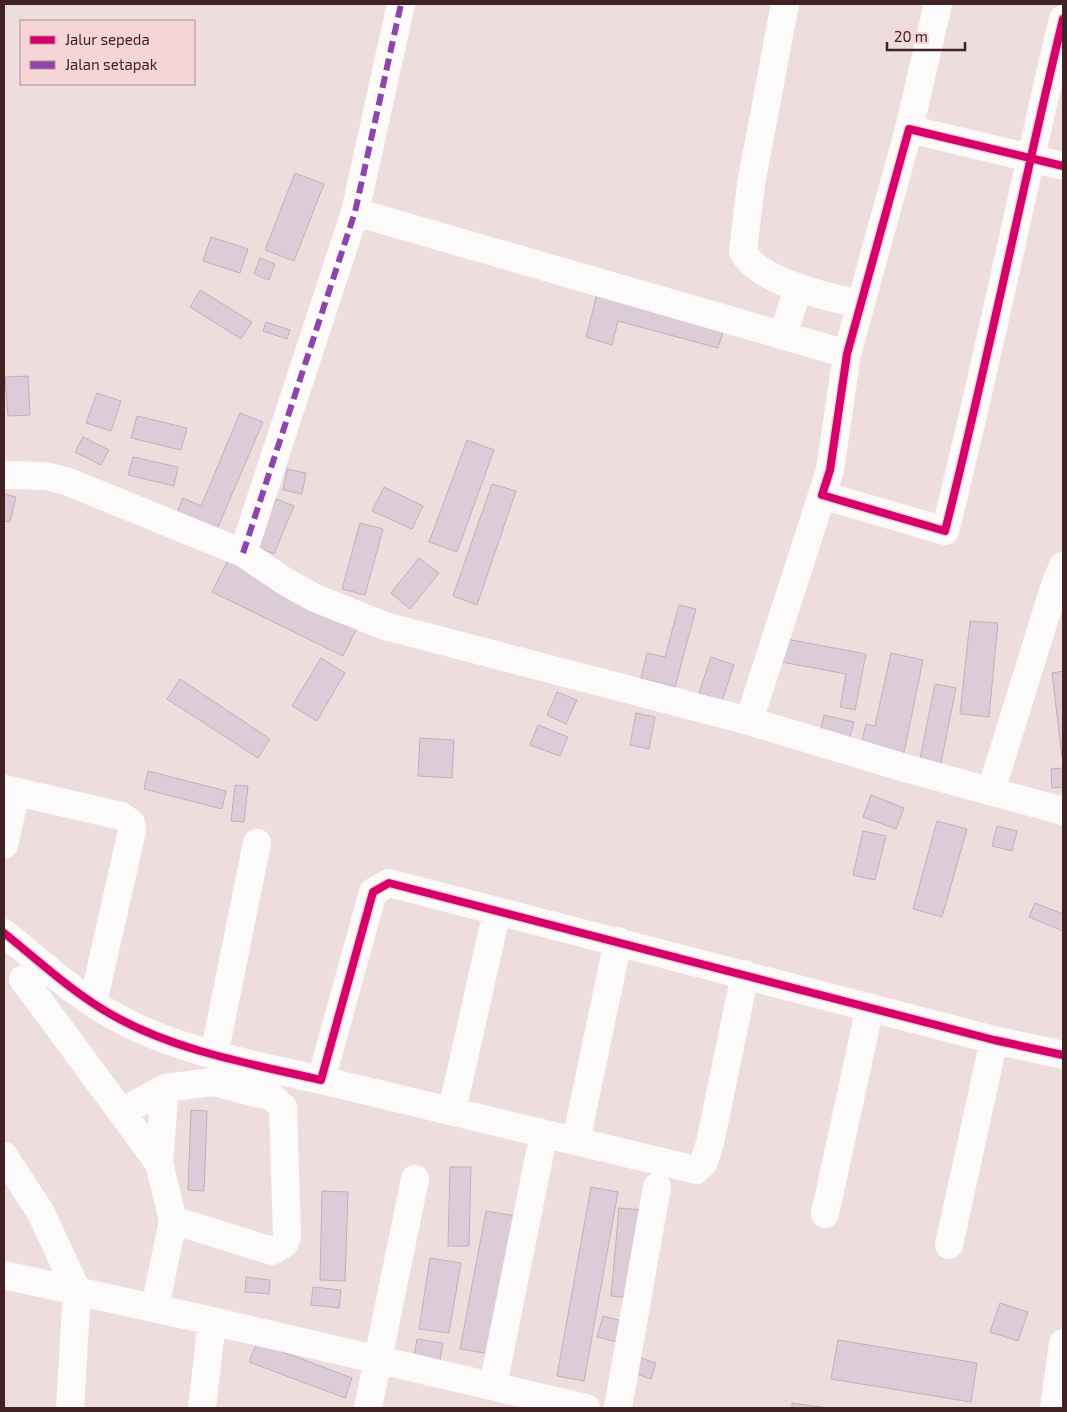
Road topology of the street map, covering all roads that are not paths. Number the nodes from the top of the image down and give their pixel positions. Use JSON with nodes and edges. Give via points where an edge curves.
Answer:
{"nodes":[{"id":1,"x":401,"y":4,"type":"edge"},
{"id":2,"x":785,"y":4,"type":"edge"},
{"id":3,"x":938,"y":4,"type":"edge"},
{"id":4,"x":1063,"y":19,"type":"edge"},
{"id":5,"x":909,"y":129,"type":"junction"},
{"id":6,"x":1029,"y":160,"type":"junction"},
{"id":7,"x":1063,"y":166,"type":"edge"},
{"id":8,"x":355,"y":212,"type":"junction"},
{"id":9,"x":795,"y":296,"type":"junction"},
{"id":10,"x":854,"y":327,"type":"junction"},
{"id":11,"x":783,"y":336,"type":"junction"},
{"id":12,"x":4,"y":475,"type":"edge"},
{"id":13,"x":822,"y":495,"type":"junction"},
{"id":14,"x":243,"y":552,"type":"junction"},
{"id":15,"x":1063,"y":566,"type":"edge"},
{"id":16,"x":749,"y":721,"type":"junction"},
{"id":17,"x":10,"y":790,"type":"edge"},
{"id":18,"x":991,"y":790,"type":"junction"},
{"id":19,"x":1063,"y":811,"type":"edge"},
{"id":20,"x":257,"y":844,"type":"dead end"},
{"id":21,"x":4,"y":845,"type":"edge"},
{"id":22,"x":497,"y":911,"type":"junction"},
{"id":23,"x":4,"y":933,"type":"edge"},
{"id":24,"x":618,"y":941,"type":"junction"},
{"id":25,"x":745,"y":974,"type":"junction"},
{"id":26,"x":23,"y":979,"type":"dead end"},
{"id":27,"x":93,"y":1003,"type":"junction"},
{"id":28,"x":870,"y":1007,"type":"junction"},
{"id":29,"x":994,"y":1040,"type":"junction"},
{"id":30,"x":214,"y":1054,"type":"junction"},
{"id":31,"x":1063,"y":1055,"type":"edge"},
{"id":32,"x":321,"y":1080,"type":"junction"},
{"id":33,"x":165,"y":1088,"type":"junction"},
{"id":34,"x":452,"y":1111,"type":"junction"},
{"id":35,"x":122,"y":1112,"type":"junction"},
{"id":36,"x":576,"y":1141,"type":"junction"},
{"id":37,"x":540,"y":1152,"type":"dead end"},
{"id":38,"x":4,"y":1156,"type":"edge"},
{"id":39,"x":159,"y":1163,"type":"junction"},
{"id":40,"x":414,"y":1179,"type":"dead end"},
{"id":41,"x":657,"y":1187,"type":"dead end"},
{"id":42,"x":826,"y":1214,"type":"dead end"},
{"id":43,"x":173,"y":1220,"type":"junction"},
{"id":44,"x":949,"y":1245,"type":"dead end"},
{"id":45,"x":4,"y":1275,"type":"edge"},
{"id":46,"x":77,"y":1291,"type":"junction"},
{"id":47,"x":155,"y":1308,"type":"junction"},
{"id":48,"x":212,"y":1320,"type":"junction"},
{"id":49,"x":1063,"y":1342,"type":"edge"},
{"id":50,"x":378,"y":1360,"type":"junction"},
{"id":51,"x":503,"y":1395,"type":"edge"},
{"id":52,"x":70,"y":1408,"type":"edge"},
{"id":53,"x":202,"y":1408,"type":"edge"},
{"id":54,"x":368,"y":1408,"type":"edge"},
{"id":55,"x":586,"y":1408,"type":"edge"},
{"id":56,"x":618,"y":1408,"type":"edge"},
{"id":57,"x":1054,"y":1408,"type":"edge"}],
"edges":[{"from":1,"to":8,"type":"street"},
{"from":2,"to":9,"type":"street","via":[[742,248],[745,255]]},
{"from":3,"to":5,"type":"street"},
{"from":4,"to":6,"type":"street"},
{"from":5,"to":6,"type":"street"},
{"from":5,"to":10,"type":"street"},
{"from":6,"to":7,"type":"street"},
{"from":6,"to":13,"type":"street","via":[[990,346],[945,531]]},
{"from":8,"to":11,"type":"street"},
{"from":8,"to":14,"type":"street"},
{"from":9,"to":10,"type":"street","via":[[818,295]]},
{"from":9,"to":11,"type":"street"},
{"from":10,"to":11,"type":"street"},
{"from":10,"to":13,"type":"street","via":[[830,470]]},
{"from":12,"to":14,"type":"street","via":[[46,476],[66,482]]},
{"from":13,"to":16,"type":"street"},
{"from":14,"to":16,"type":"street","via":[[315,598],[385,626]]},
{"from":15,"to":18,"type":"street"},
{"from":16,"to":18,"type":"street"},
{"from":17,"to":21,"type":"street"},
{"from":17,"to":27,"type":"street","via":[[121,816],[131,823],[132,831]]},
{"from":18,"to":19,"type":"street"},
{"from":20,"to":30,"type":"street"},
{"from":22,"to":24,"type":"street"},
{"from":22,"to":32,"type":"street","via":[[390,883],[379,886],[373,892]]},
{"from":22,"to":34,"type":"street"},
{"from":23,"to":27,"type":"street"},
{"from":24,"to":25,"type":"street"},
{"from":24,"to":36,"type":"street"},
{"from":25,"to":28,"type":"street"},
{"from":25,"to":36,"type":"street","via":[[710,1143],[704,1162],[696,1170]]},
{"from":26,"to":35,"type":"street"},
{"from":27,"to":30,"type":"street","via":[[147,1032]]},
{"from":28,"to":29,"type":"street"},
{"from":28,"to":42,"type":"street"},
{"from":29,"to":31,"type":"street"},
{"from":29,"to":44,"type":"street"},
{"from":30,"to":32,"type":"street"},
{"from":32,"to":34,"type":"street"},
{"from":33,"to":35,"type":"street"},
{"from":33,"to":39,"type":"street"},
{"from":33,"to":43,"type":"street","via":[[213,1082],[272,1097],[283,1107],[287,1236],[284,1244],[272,1252]]},
{"from":34,"to":36,"type":"street"},
{"from":35,"to":39,"type":"street"},
{"from":37,"to":51,"type":"street"},
{"from":38,"to":46,"type":"street","via":[[41,1213]]},
{"from":39,"to":43,"type":"street"},
{"from":40,"to":50,"type":"street"},
{"from":41,"to":56,"type":"street"},
{"from":43,"to":47,"type":"street"},
{"from":45,"to":46,"type":"street"},
{"from":46,"to":47,"type":"street"},
{"from":46,"to":52,"type":"street"},
{"from":47,"to":48,"type":"street"},
{"from":48,"to":50,"type":"street"},
{"from":48,"to":53,"type":"street"},
{"from":49,"to":57,"type":"street"},
{"from":50,"to":51,"type":"street"},
{"from":50,"to":54,"type":"street"},
{"from":51,"to":55,"type":"street"}]}
